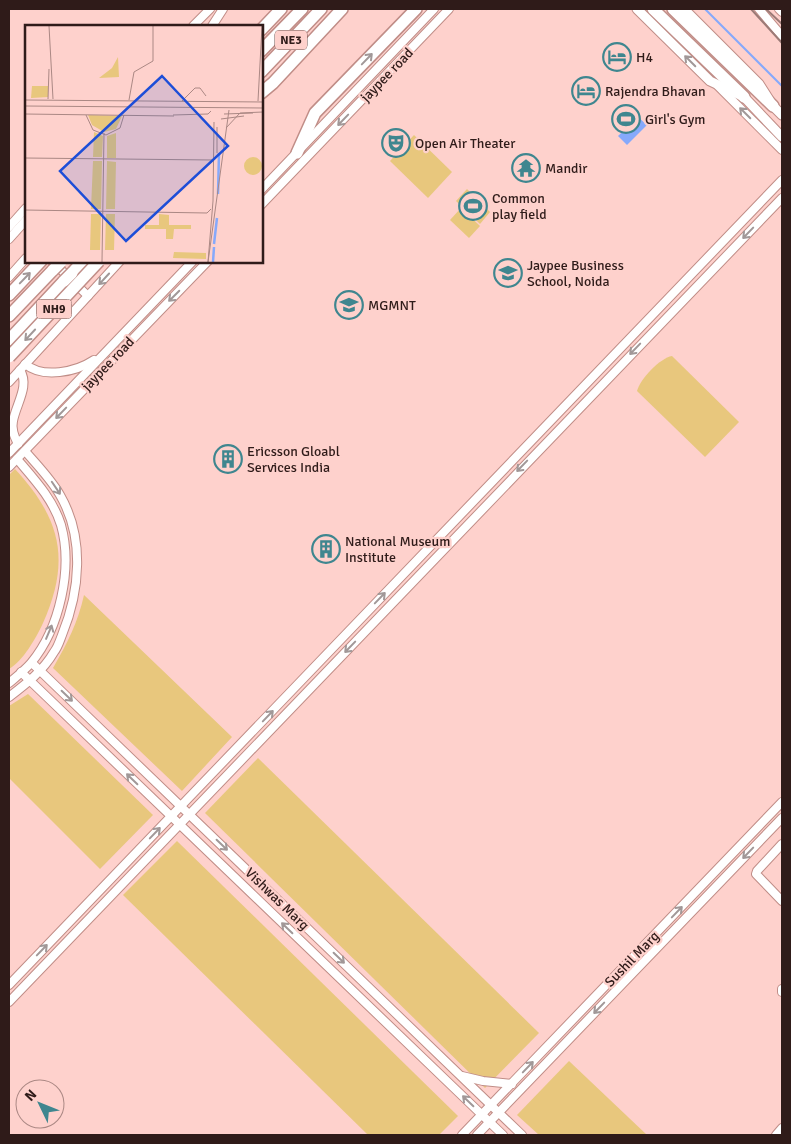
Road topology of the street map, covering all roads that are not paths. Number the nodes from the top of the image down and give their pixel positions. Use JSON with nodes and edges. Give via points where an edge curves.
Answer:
{"nodes":[{"id":1,"x":210,"y":9,"type":"edge"},
{"id":2,"x":223,"y":9,"type":"edge"},
{"id":3,"x":270,"y":9,"type":"edge"},
{"id":4,"x":281,"y":9,"type":"edge"},
{"id":5,"x":302,"y":9,"type":"edge"},
{"id":6,"x":320,"y":9,"type":"edge"},
{"id":7,"x":342,"y":9,"type":"edge"},
{"id":8,"x":416,"y":9,"type":"edge"},
{"id":9,"x":434,"y":9,"type":"edge"},
{"id":10,"x":449,"y":9,"type":"edge"},
{"id":11,"x":637,"y":9,"type":"edge"},
{"id":12,"x":654,"y":9,"type":"edge"},
{"id":13,"x":673,"y":9,"type":"edge"},
{"id":14,"x":684,"y":9,"type":"edge"},
{"id":15,"x":758,"y":9,"type":"edge"},
{"id":16,"x":779,"y":9,"type":"edge"},
{"id":17,"x":782,"y":12,"type":"edge"},
{"id":18,"x":194,"y":25,"type":"edge"},
{"id":19,"x":213,"y":25,"type":"edge"},
{"id":20,"x":262,"y":28,"type":"edge"},
{"id":21,"x":410,"y":35,"type":"junction"},
{"id":22,"x":782,"y":36,"type":"edge"},
{"id":23,"x":418,"y":43,"type":"junction"},
{"id":24,"x":262,"y":50,"type":"edge"},
{"id":25,"x":262,"y":71,"type":"edge"},
{"id":26,"x":273,"y":83,"type":"junction"},
{"id":27,"x":714,"y":83,"type":"junction"},
{"id":28,"x":262,"y":92,"type":"edge"},
{"id":29,"x":744,"y":97,"type":"junction"},
{"id":30,"x":262,"y":99,"type":"edge"},
{"id":31,"x":773,"y":106,"type":"junction"},
{"id":32,"x":782,"y":115,"type":"edge"},
{"id":33,"x":782,"y":137,"type":"edge"},
{"id":34,"x":782,"y":150,"type":"edge"},
{"id":35,"x":297,"y":153,"type":"junction"},
{"id":36,"x":277,"y":174,"type":"junction"},
{"id":37,"x":284,"y":180,"type":"junction"},
{"id":38,"x":782,"y":180,"type":"edge"},
{"id":39,"x":262,"y":189,"type":"edge"},
{"id":40,"x":782,"y":198,"type":"edge"},
{"id":41,"x":262,"y":204,"type":"edge"},
{"id":42,"x":25,"y":209,"type":"edge"},
{"id":43,"x":25,"y":221,"type":"edge"},
{"id":44,"x":9,"y":227,"type":"edge"},
{"id":45,"x":9,"y":239,"type":"edge"},
{"id":46,"x":25,"y":259,"type":"edge"},
{"id":47,"x":40,"y":262,"type":"edge"},
{"id":48,"x":82,"y":262,"type":"edge"},
{"id":49,"x":98,"y":262,"type":"edge"},
{"id":50,"x":119,"y":262,"type":"edge"},
{"id":51,"x":192,"y":262,"type":"edge"},
{"id":52,"x":207,"y":262,"type":"edge"},
{"id":53,"x":57,"y":264,"type":"edge"},
{"id":54,"x":9,"y":277,"type":"edge"},
{"id":55,"x":9,"y":294,"type":"edge"},
{"id":56,"x":88,"y":296,"type":"junction"},
{"id":57,"x":9,"y":316,"type":"edge"},
{"id":58,"x":9,"y":340,"type":"edge"},
{"id":59,"x":105,"y":353,"type":"junction"},
{"id":60,"x":9,"y":357,"type":"edge"},
{"id":61,"x":22,"y":367,"type":"junction"},
{"id":62,"x":9,"y":382,"type":"edge"},
{"id":63,"x":18,"y":444,"type":"junction"},
{"id":64,"x":24,"y":451,"type":"junction"},
{"id":65,"x":9,"y":453,"type":"edge"},
{"id":66,"x":17,"y":459,"type":"junction"},
{"id":67,"x":9,"y":467,"type":"edge"},
{"id":68,"x":32,"y":662,"type":"junction"},
{"id":69,"x":40,"y":671,"type":"junction"},
{"id":70,"x":21,"y":672,"type":"junction"},
{"id":71,"x":30,"y":681,"type":"junction"},
{"id":72,"x":9,"y":683,"type":"edge"},
{"id":73,"x":9,"y":697,"type":"edge"},
{"id":74,"x":782,"y":802,"type":"edge"},
{"id":75,"x":181,"y":806,"type":"junction"},
{"id":76,"x":189,"y":814,"type":"junction"},
{"id":77,"x":171,"y":816,"type":"junction"},
{"id":78,"x":782,"y":818,"type":"edge"},
{"id":79,"x":179,"y":824,"type":"junction"},
{"id":80,"x":782,"y":844,"type":"edge"},
{"id":81,"x":782,"y":901,"type":"edge"},
{"id":82,"x":9,"y":985,"type":"edge"},
{"id":83,"x":9,"y":1002,"type":"edge"},
{"id":84,"x":460,"y":1075,"type":"junction"},
{"id":85,"x":512,"y":1084,"type":"junction"},
{"id":86,"x":491,"y":1105,"type":"junction"},
{"id":87,"x":499,"y":1113,"type":"junction"},
{"id":88,"x":482,"y":1115,"type":"junction"},
{"id":89,"x":490,"y":1123,"type":"junction"},
{"id":90,"x":782,"y":1128,"type":"edge"},
{"id":91,"x":462,"y":1135,"type":"edge"},
{"id":92,"x":477,"y":1135,"type":"edge"},
{"id":93,"x":503,"y":1135,"type":"edge"},
{"id":94,"x":522,"y":1135,"type":"edge"},
{"id":95,"x":776,"y":1135,"type":"edge"}],
"edges":[{"from":1,"to":18,"type":"street"},
{"from":2,"to":19,"type":"street"},
{"from":3,"to":20,"type":"highway"},
{"from":4,"to":20,"type":"highway"},
{"from":5,"to":24,"type":"highway","number":"NE3"},
{"from":6,"to":25,"type":"highway","number":"NE3"},
{"from":7,"to":26,"type":"highway"},
{"from":35,"to":8,"type":"highway","one_way":true,"via":[[315,113]]},
{"from":9,"to":21,"type":"street"},
{"from":10,"to":23,"type":"street","name":"jaypee road"},
{"from":27,"to":11,"type":"main road","one_way":true},
{"from":12,"to":29,"type":"highway"},
{"from":13,"to":31,"type":"highway"},
{"from":14,"to":31,"type":"main road","via":[[759,84]]},
{"from":15,"to":22,"type":"street"},
{"from":16,"to":17,"type":"street"},
{"from":21,"to":23,"type":"street"},
{"from":21,"to":35,"type":"street"},
{"from":23,"to":37,"type":"street","name":"jaypee road","one_way":true},
{"from":26,"to":28,"type":"highway"},
{"from":26,"to":30,"type":"street"},
{"from":27,"to":29,"type":"main road"},
{"from":34,"to":27,"type":"street","one_way":true},
{"from":29,"to":33,"type":"main road"},
{"from":31,"to":32,"type":"main road"},
{"from":35,"to":36,"type":"street"},
{"from":36,"to":37,"type":"street"},
{"from":36,"to":39,"type":"street"},
{"from":37,"to":41,"type":"street","name":"jaypee road"},
{"from":75,"to":38,"type":"street","one_way":true},
{"from":40,"to":76,"type":"street","one_way":true},
{"from":42,"to":44,"type":"street"},
{"from":43,"to":45,"type":"street"},
{"from":46,"to":54,"type":"street"},
{"from":55,"to":47,"type":"highway","one_way":true},
{"from":48,"to":58,"type":"highway"},
{"from":49,"to":60,"type":"highway","number":"NH9","one_way":true,"bridge":true},
{"from":50,"to":56,"type":"street","one_way":true},
{"from":51,"to":59,"type":"street"},
{"from":52,"to":64,"type":"street","name":"jaypee road","one_way":true},
{"from":53,"to":56,"type":"street"},
{"from":53,"to":57,"type":"highway"},
{"from":56,"to":61,"type":"street"},
{"from":59,"to":61,"type":"street","via":[[85,366],[56,372]]},
{"from":59,"to":63,"type":"street"},
{"from":61,"to":62,"type":"street"},
{"from":61,"to":63,"type":"street","via":[[24,382],[12,421],[12,432]]},
{"from":63,"to":65,"type":"street"},
{"from":64,"to":66,"type":"street","name":"jaypee road"},
{"from":64,"to":69,"type":"street","one_way":true,"via":[[61,496],[71,518],[77,546],[77,574],[71,612],[55,652]]},
{"from":66,"to":67,"type":"street","name":"jaypee road"},
{"from":68,"to":66,"type":"street","one_way":true,"via":[[47,638],[60,605],[65,550],[61,525],[52,505],[41,486]]},
{"from":68,"to":69,"type":"street","name":"Vishwas Marg"},
{"from":68,"to":70,"type":"street"},
{"from":69,"to":71,"type":"street"},
{"from":69,"to":75,"type":"street","name":"Vishwas Marg","one_way":true},
{"from":70,"to":71,"type":"street","name":"Vishwas Marg"},
{"from":70,"to":72,"type":"street"},
{"from":71,"to":73,"type":"street"},
{"from":77,"to":71,"type":"street","name":"Vishwas Marg","one_way":true},
{"from":85,"to":74,"type":"street","name":"Sushil Marg","one_way":true},
{"from":75,"to":76,"type":"street","name":"Vishwas Marg"},
{"from":75,"to":77,"type":"street"},
{"from":76,"to":79,"type":"street"},
{"from":76,"to":84,"type":"street","name":"Vishwas Marg","one_way":true},
{"from":77,"to":79,"type":"street","name":"Vishwas Marg"},
{"from":82,"to":77,"type":"street","one_way":true},
{"from":78,"to":87,"type":"street","name":"Sushil Marg","one_way":true},
{"from":79,"to":83,"type":"street"},
{"from":88,"to":79,"type":"street","name":"Vishwas Marg","one_way":true},
{"from":80,"to":81,"type":"street","via":[[756,874]]},
{"from":84,"to":85,"type":"street"},
{"from":84,"to":86,"type":"street","name":"Vishwas Marg"},
{"from":85,"to":86,"type":"street","name":"Sushil Marg"},
{"from":86,"to":87,"type":"street","name":"Vishwas Marg"},
{"from":86,"to":88,"type":"street","name":"Sushil Marg"},
{"from":87,"to":89,"type":"street","name":"Sushil Marg"},
{"from":87,"to":94,"type":"street","name":"Vishwas Marg"},
{"from":88,"to":89,"type":"street","name":"Vishwas Marg"},
{"from":88,"to":91,"type":"street","name":"Sushil Marg"},
{"from":89,"to":92,"type":"street","name":"Sushil Marg"},
{"from":89,"to":93,"type":"street","name":"Vishwas Marg"},
{"from":90,"to":95,"type":"street"}]}
